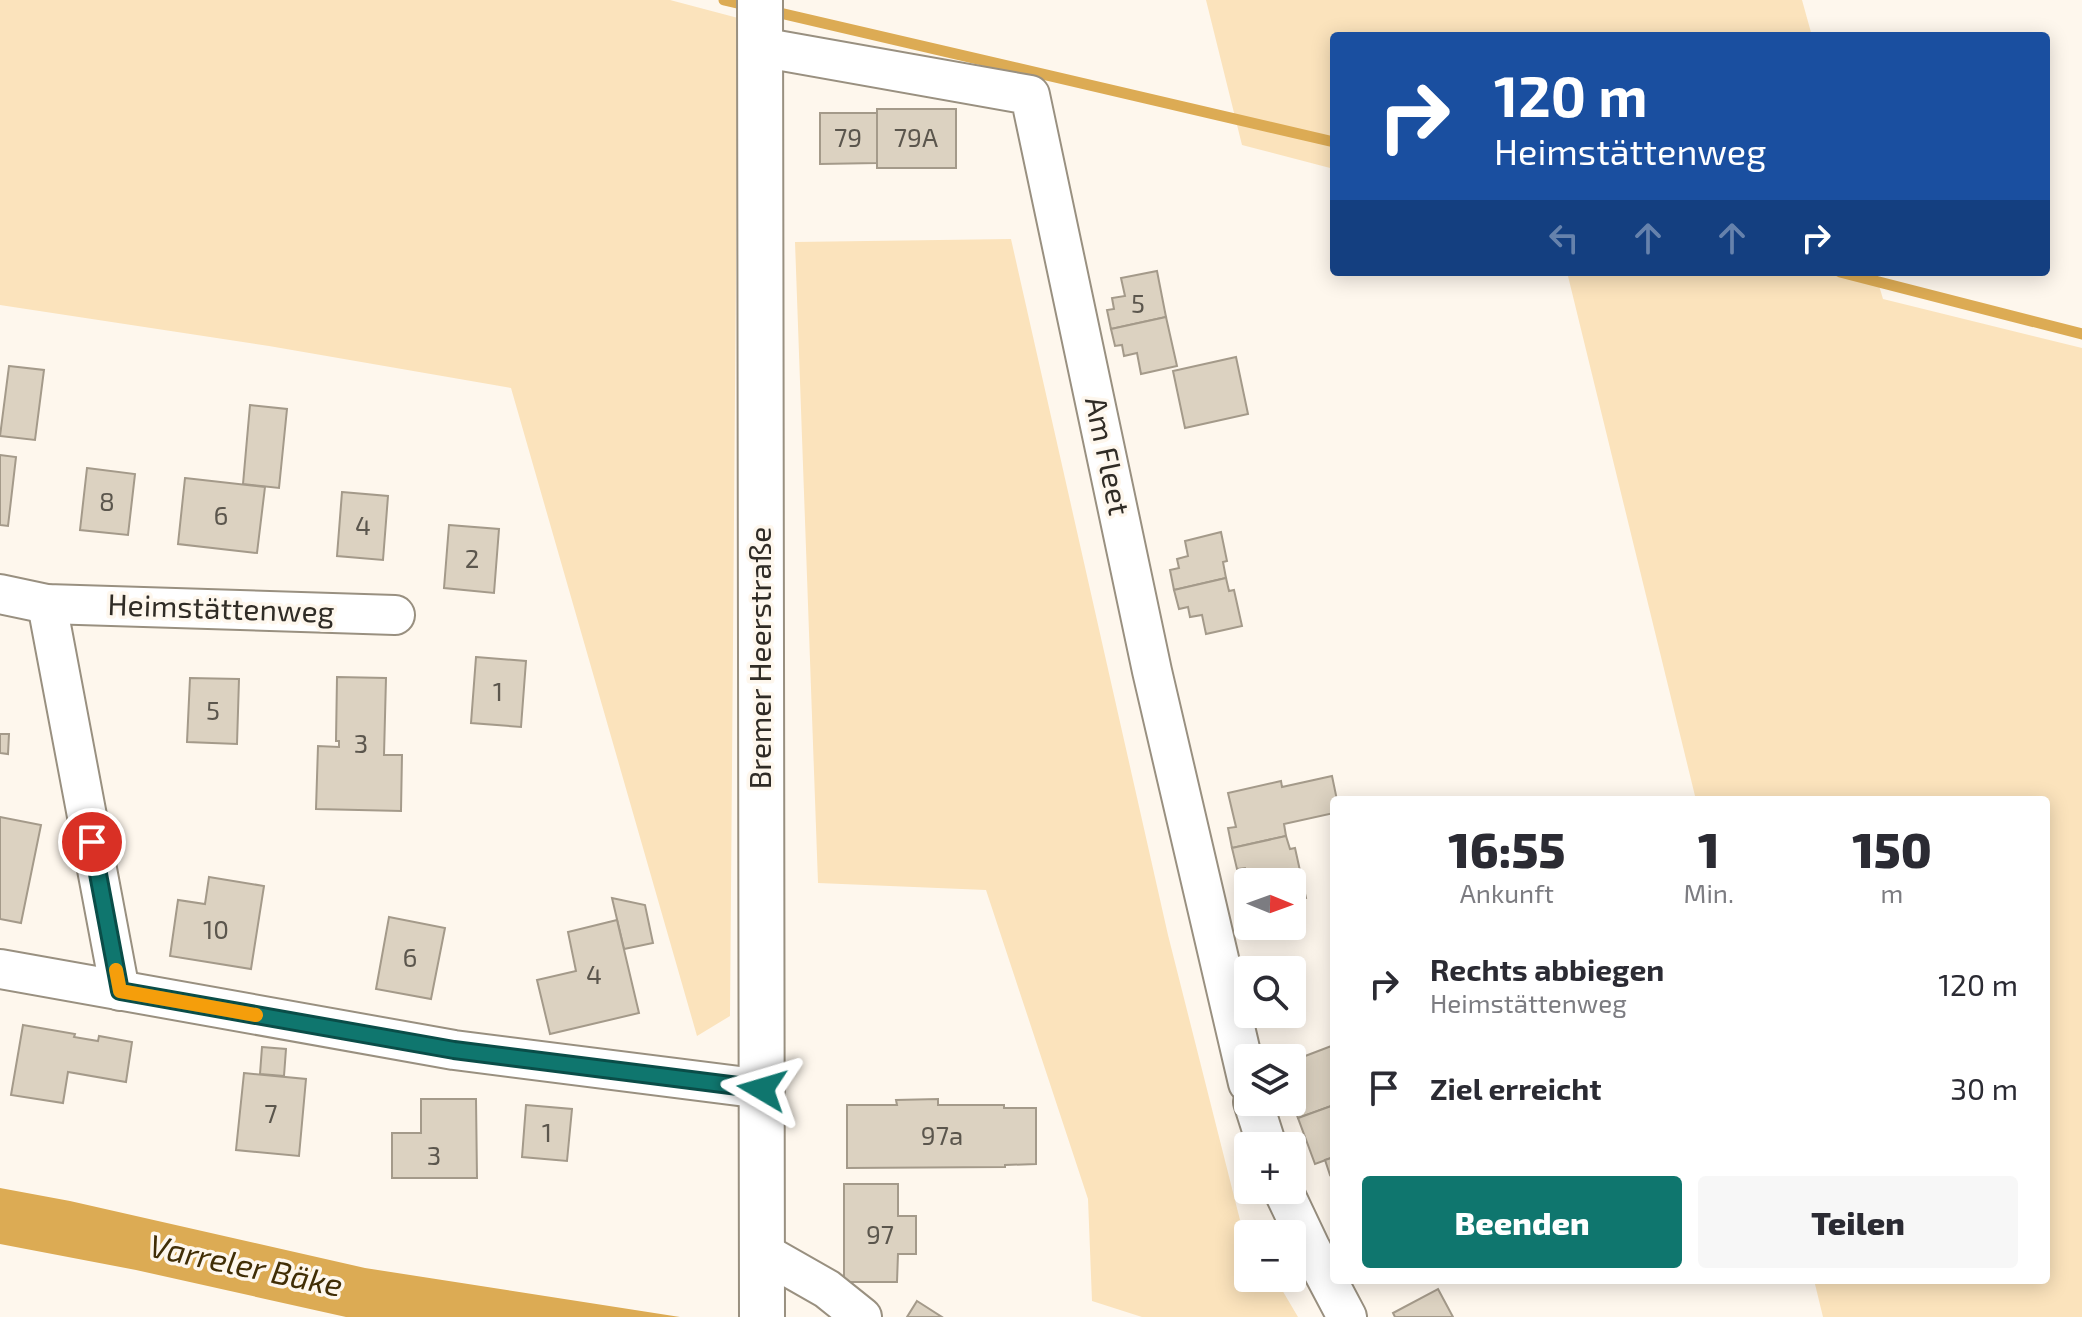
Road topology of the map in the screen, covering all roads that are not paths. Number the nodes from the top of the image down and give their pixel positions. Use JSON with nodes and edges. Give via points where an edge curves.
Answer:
{"nodes":[{"id":1,"x":760,"y":28,"type":"edge"},
{"id":2,"x":0,"y":594,"type":"edge"},
{"id":3,"x":47,"y":604,"type":"junction"},
{"id":4,"x":395,"y":615,"type":"dead end"},
{"id":5,"x":0,"y":969,"type":"edge"},
{"id":6,"x":120,"y":991,"type":"junction"},
{"id":7,"x":1239,"y":1044,"type":"edge"},
{"id":8,"x":762,"y":1089,"type":"junction"},
{"id":9,"x":1290,"y":1204,"type":"edge"},
{"id":10,"x":762,"y":1252,"type":"junction"},
{"id":11,"x":762,"y":1317,"type":"edge"},
{"id":12,"x":862,"y":1317,"type":"edge"},
{"id":13,"x":1347,"y":1317,"type":"edge"}],
"edges":[{"from":1,"to":7,"type":"street","name":"Am Fleet","via":[[1030,95],[1152,671]]},
{"from":1,"to":8,"type":"main road","name":"Bremer Heerstraße"},
{"from":2,"to":3,"type":"street","name":"Heimstättenweg"},
{"from":3,"to":4,"type":"street","name":"Heimstättenweg"},
{"from":3,"to":6,"type":"street"},
{"from":5,"to":6,"type":"street"},
{"from":6,"to":8,"type":"street","via":[[454,1050]]},
{"from":8,"to":10,"type":"main road","name":"Bremer Heerstraße"},
{"from":9,"to":13,"type":"street"},
{"from":10,"to":11,"type":"main road","name":"Bremer Heerstraße"},
{"from":10,"to":12,"type":"street","via":[[827,1289]]}]}
